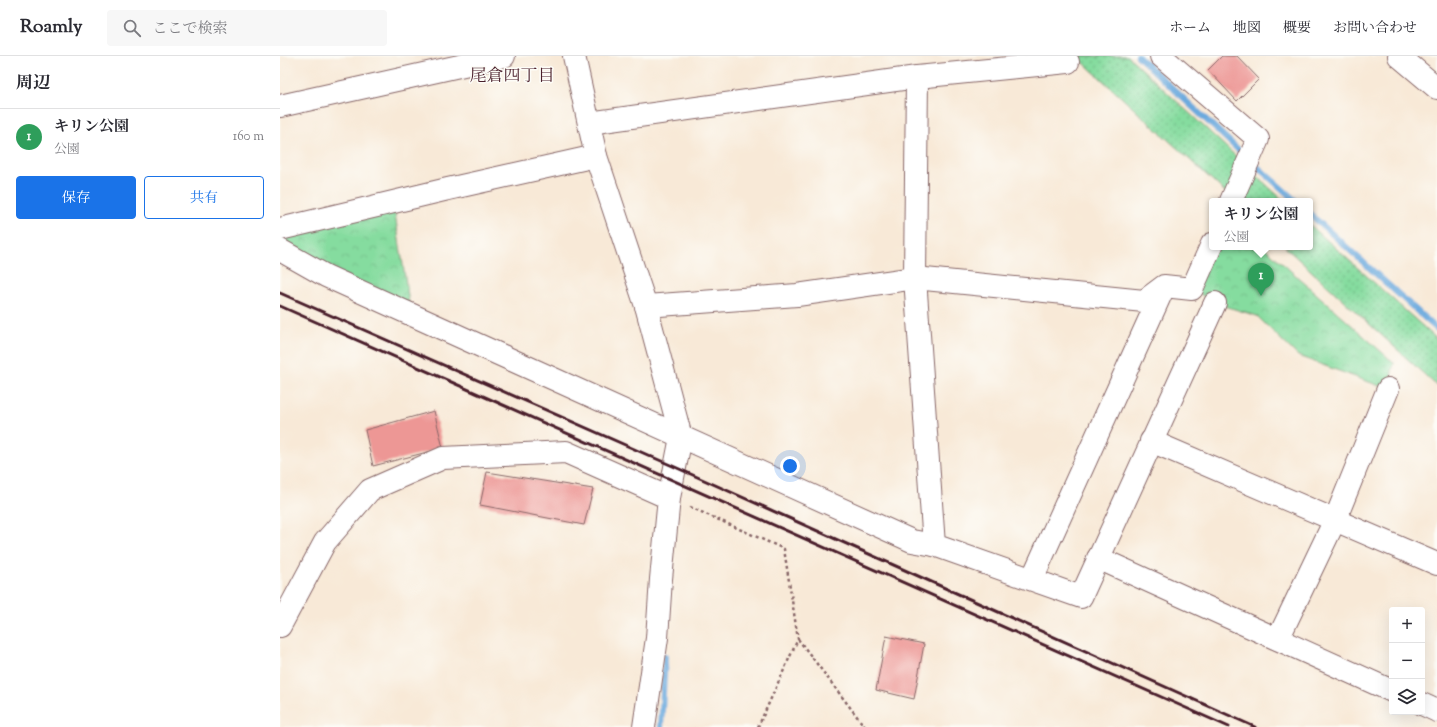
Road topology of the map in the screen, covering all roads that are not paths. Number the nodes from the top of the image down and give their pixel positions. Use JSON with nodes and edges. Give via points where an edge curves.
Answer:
{"nodes":[{"id":1,"x":504,"y":56,"type":"edge"},
{"id":2,"x":574,"y":56,"type":"edge"},
{"id":3,"x":1161,"y":56,"type":"edge"},
{"id":4,"x":1400,"y":56,"type":"edge"},
{"id":5,"x":1068,"y":62,"type":"dead end"},
{"id":6,"x":917,"y":77,"type":"junction"},
{"id":7,"x":1437,"y":88,"type":"edge"},
{"id":8,"x":280,"y":106,"type":"edge"},
{"id":9,"x":589,"y":123,"type":"junction"},
{"id":10,"x":596,"y":156,"type":"junction"},
{"id":11,"x":1232,"y":198,"type":"edge"},
{"id":12,"x":280,"y":229,"type":"edge"},
{"id":13,"x":280,"y":250,"type":"edge"},
{"id":14,"x":1209,"y":250,"type":"edge"},
{"id":15,"x":915,"y":278,"type":"junction"},
{"id":16,"x":1164,"y":286,"type":"junction"},
{"id":17,"x":1215,"y":303,"type":"dead end"},
{"id":18,"x":646,"y":306,"type":"junction"},
{"id":19,"x":1388,"y":389,"type":"dead end"},
{"id":20,"x":680,"y":437,"type":"junction"},
{"id":21,"x":1152,"y":441,"type":"junction"},
{"id":22,"x":669,"y":498,"type":"junction"},
{"id":23,"x":1335,"y":520,"type":"junction"},
{"id":24,"x":934,"y":545,"type":"junction"},
{"id":25,"x":1098,"y":558,"type":"junction"},
{"id":26,"x":1437,"y":564,"type":"edge"},
{"id":27,"x":1035,"y":580,"type":"junction"},
{"id":28,"x":280,"y":626,"type":"edge"},
{"id":29,"x":1278,"y":639,"type":"junction"},
{"id":30,"x":1389,"y":689,"type":"edge"},
{"id":31,"x":1425,"y":705,"type":"edge"},
{"id":32,"x":1437,"y":711,"type":"edge"},
{"id":33,"x":644,"y":727,"type":"edge"}],
"edges":[{"from":1,"to":8,"type":"street"},
{"from":2,"to":9,"type":"street"},
{"from":3,"to":11,"type":"street","via":[[1258,139]]},
{"from":4,"to":7,"type":"street"},
{"from":5,"to":6,"type":"street"},
{"from":6,"to":9,"type":"street"},
{"from":6,"to":15,"type":"street"},
{"from":9,"to":10,"type":"street"},
{"from":10,"to":12,"type":"street"},
{"from":10,"to":18,"type":"street"},
{"from":13,"to":20,"type":"street","via":[[326,276]]},
{"from":14,"to":16,"type":"street","via":[[1192,289]]},
{"from":15,"to":16,"type":"street","via":[[1144,301]]},
{"from":15,"to":18,"type":"street","via":[[797,295]]},
{"from":15,"to":24,"type":"street"},
{"from":16,"to":27,"type":"street"},
{"from":17,"to":21,"type":"street"},
{"from":18,"to":20,"type":"street"},
{"from":19,"to":23,"type":"street"},
{"from":20,"to":22,"type":"street"},
{"from":20,"to":24,"type":"street","via":[[912,541]]},
{"from":21,"to":23,"type":"street"},
{"from":21,"to":25,"type":"street"},
{"from":22,"to":28,"type":"street","via":[[566,452],[443,458],[370,490],[325,542]]},
{"from":22,"to":33,"type":"street","via":[[657,638]]},
{"from":23,"to":26,"type":"street"},
{"from":23,"to":29,"type":"street"},
{"from":24,"to":27,"type":"street"},
{"from":25,"to":27,"type":"street","via":[[1081,597]]},
{"from":25,"to":29,"type":"street"},
{"from":29,"to":30,"type":"street"},
{"from":31,"to":32,"type":"street"}]}
